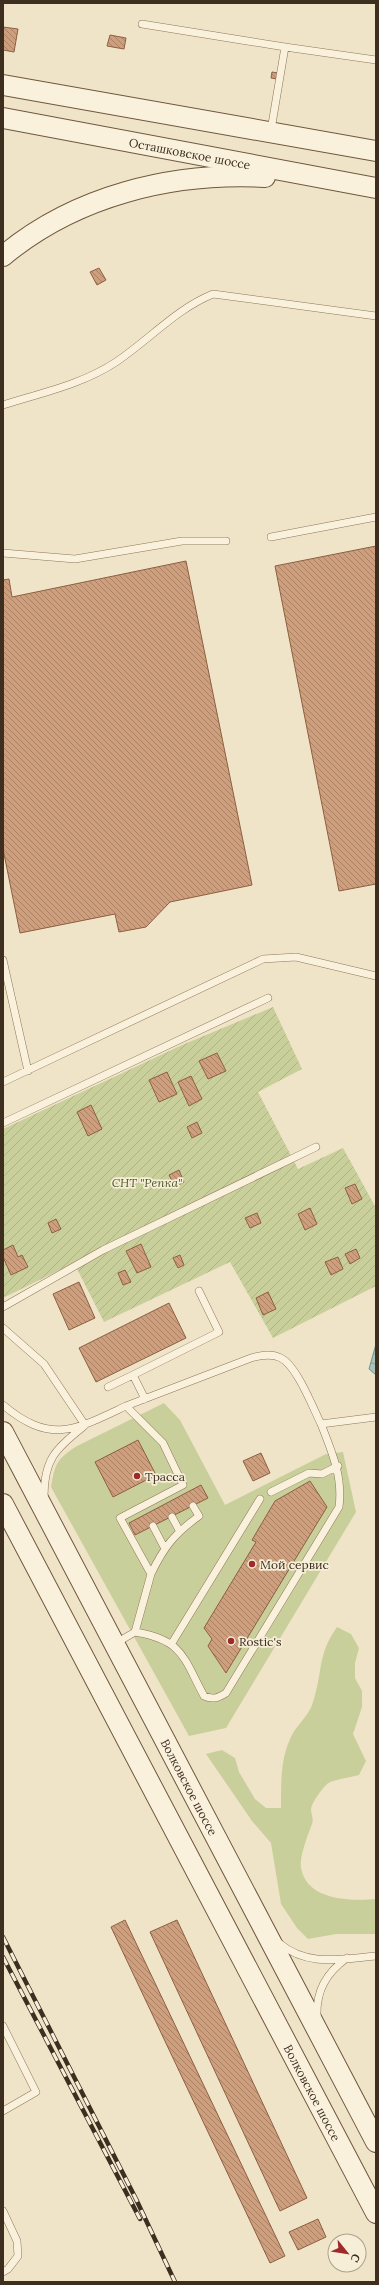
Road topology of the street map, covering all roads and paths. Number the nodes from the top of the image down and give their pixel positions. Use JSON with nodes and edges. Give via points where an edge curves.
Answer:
{"nodes":[{"id":1,"x":142,"y":24,"type":"dead end"},
{"id":2,"x":285,"y":47,"type":"junction"},
{"id":3,"x":376,"y":60,"type":"edge"},
{"id":4,"x":3,"y":84,"type":"edge"},
{"id":5,"x":3,"y":118,"type":"edge"},
{"id":6,"x":270,"y":133,"type":"junction"},
{"id":7,"x":376,"y":151,"type":"edge"},
{"id":8,"x":333,"y":180,"type":"junction"},
{"id":9,"x":376,"y":188,"type":"edge"},
{"id":10,"x":3,"y":256,"type":"edge"},
{"id":11,"x":376,"y":316,"type":"edge"},
{"id":12,"x":3,"y":405,"type":"edge"},
{"id":13,"x":376,"y":517,"type":"edge"},
{"id":14,"x":271,"y":537,"type":"dead end"},
{"id":15,"x":226,"y":541,"type":"dead end"},
{"id":16,"x":3,"y":553,"type":"edge"},
{"id":17,"x":3,"y":960,"type":"edge"},
{"id":18,"x":376,"y":976,"type":"edge"},
{"id":19,"x":268,"y":998,"type":"dead end"},
{"id":20,"x":28,"y":1071,"type":"junction"},
{"id":21,"x":3,"y":1082,"type":"edge"},
{"id":22,"x":3,"y":1123,"type":"edge"},
{"id":23,"x":316,"y":1147,"type":"dead end"},
{"id":24,"x":199,"y":1291,"type":"dead end"},
{"id":25,"x":3,"y":1307,"type":"edge"},
{"id":26,"x":3,"y":1328,"type":"edge"},
{"id":27,"x":133,"y":1375,"type":"junction"},
{"id":28,"x":108,"y":1387,"type":"dead end"},
{"id":29,"x":145,"y":1399,"type":"junction"},
{"id":30,"x":3,"y":1404,"type":"edge"},
{"id":31,"x":126,"y":1406,"type":"junction"},
{"id":32,"x":376,"y":1417,"type":"edge"},
{"id":33,"x":321,"y":1424,"type":"junction"},
{"id":34,"x":85,"y":1425,"type":"junction"},
{"id":35,"x":3,"y":1432,"type":"edge"},
{"id":36,"x":338,"y":1466,"type":"junction"},
{"id":37,"x":183,"y":1485,"type":"junction"},
{"id":38,"x":271,"y":1492,"type":"dead end"},
{"id":39,"x":187,"y":1493,"type":"dead end"},
{"id":40,"x":162,"y":1496,"type":"junction"},
{"id":41,"x":260,"y":1499,"type":"dead end"},
{"id":42,"x":3,"y":1504,"type":"edge"},
{"id":43,"x":166,"y":1504,"type":"dead end"},
{"id":44,"x":143,"y":1506,"type":"junction"},
{"id":45,"x":193,"y":1506,"type":"dead end"},
{"id":46,"x":147,"y":1514,"type":"dead end"},
{"id":47,"x":172,"y":1517,"type":"dead end"},
{"id":48,"x":50,"y":1522,"type":"junction"},
{"id":49,"x":153,"y":1526,"type":"dead end"},
{"id":50,"x":179,"y":1530,"type":"junction"},
{"id":51,"x":164,"y":1547,"type":"junction"},
{"id":52,"x":151,"y":1574,"type":"junction"},
{"id":53,"x":135,"y":1632,"type":"junction"},
{"id":54,"x":172,"y":1643,"type":"junction"},
{"id":55,"x":115,"y":1644,"type":"junction"},
{"id":56,"x":263,"y":1927,"type":"junction"},
{"id":57,"x":376,"y":1956,"type":"edge"},
{"id":58,"x":347,"y":1958,"type":"junction"},
{"id":59,"x":3,"y":2026,"type":"edge"},
{"id":60,"x":318,"y":2032,"type":"junction"},
{"id":61,"x":3,"y":2111,"type":"edge"},
{"id":62,"x":376,"y":2142,"type":"edge"},
{"id":63,"x":3,"y":2211,"type":"edge"},
{"id":64,"x":376,"y":2213,"type":"edge"},
{"id":65,"x":3,"y":2272,"type":"edge"}],
"edges":[{"from":1,"to":2,"type":"lane"},
{"from":2,"to":3,"type":"lane"},
{"from":2,"to":6,"type":"lane"},
{"from":4,"to":6,"type":"main road"},
{"from":5,"to":8,"type":"main road","name":"Осташковское шоссе"},
{"from":6,"to":7,"type":"main road"},
{"from":8,"to":9,"type":"main road","name":"Осташковское шоссе"},
{"from":8,"to":10,"type":"main road","via":[[246,176],[192,179],[150,186],[106,198],[60,217]]},
{"from":11,"to":12,"type":"lane","via":[[213,294],[196,301],[117,362],[96,374]]},
{"from":13,"to":14,"type":"lane"},
{"from":15,"to":16,"type":"lane","via":[[182,541],[75,559]]},
{"from":17,"to":20,"type":"lane"},
{"from":18,"to":20,"type":"lane","via":[[296,957],[262,959]]},
{"from":19,"to":22,"type":"lane"},
{"from":20,"to":21,"type":"lane"},
{"from":23,"to":25,"type":"lane","via":[[103,1250]]},
{"from":24,"to":27,"type":"lane","via":[[219,1332]]},
{"from":26,"to":34,"type":"lane","via":[[44,1364]]},
{"from":27,"to":28,"type":"lane"},
{"from":27,"to":29,"type":"lane"},
{"from":29,"to":31,"type":"lane"},
{"from":29,"to":33,"type":"lane","via":[[251,1358],[268,1354],[282,1358],[293,1370]]},
{"from":30,"to":34,"type":"lane","via":[[21,1420],[47,1429]]},
{"from":31,"to":34,"type":"lane"},
{"from":31,"to":37,"type":"lane","via":[[163,1443]]},
{"from":32,"to":33,"type":"lane"},
{"from":33,"to":36,"type":"lane"},
{"from":34,"to":48,"type":"lane","via":[[66,1440],[47,1466],[44,1498]]},
{"from":35,"to":48,"type":"main road","name":"Волковское шоссе"},
{"from":36,"to":38,"type":"lane","via":[[322,1474],[308,1473]]},
{"from":36,"to":54,"type":"lane","via":[[341,1494],[339,1508],[226,1693],[218,1698],[210,1699],[204,1696],[183,1656]]},
{"from":37,"to":39,"type":"lane"},
{"from":37,"to":40,"type":"lane"},
{"from":40,"to":43,"type":"lane"},
{"from":40,"to":44,"type":"lane"},
{"from":41,"to":54,"type":"lane"},
{"from":42,"to":64,"type":"main road","name":"Волковское шоссе"},
{"from":44,"to":46,"type":"lane"},
{"from":44,"to":52,"type":"lane","via":[[120,1518]]},
{"from":45,"to":50,"type":"lane","via":[[199,1516]]},
{"from":47,"to":50,"type":"lane"},
{"from":48,"to":55,"type":"main road","name":"Волковское шоссе"},
{"from":49,"to":51,"type":"lane"},
{"from":50,"to":51,"type":"lane"},
{"from":51,"to":52,"type":"lane"},
{"from":52,"to":53,"type":"lane"},
{"from":53,"to":54,"type":"lane","via":[[156,1636]]},
{"from":53,"to":55,"type":"lane"},
{"from":55,"to":56,"type":"main road","name":"Волковское шоссе"},
{"from":56,"to":58,"type":"lane","via":[[298,1956],[311,1959]]},
{"from":56,"to":60,"type":"main road","name":"Волковское шоссе"},
{"from":57,"to":58,"type":"lane"},
{"from":58,"to":60,"type":"lane","via":[[326,1978],[320,1990],[317,2006]]},
{"from":59,"to":61,"type":"lane","via":[[36,2092]]},
{"from":60,"to":62,"type":"main road","name":"Волковское шоссе"},
{"from":63,"to":65,"type":"lane","via":[[18,2241],[18,2256]]}]}
